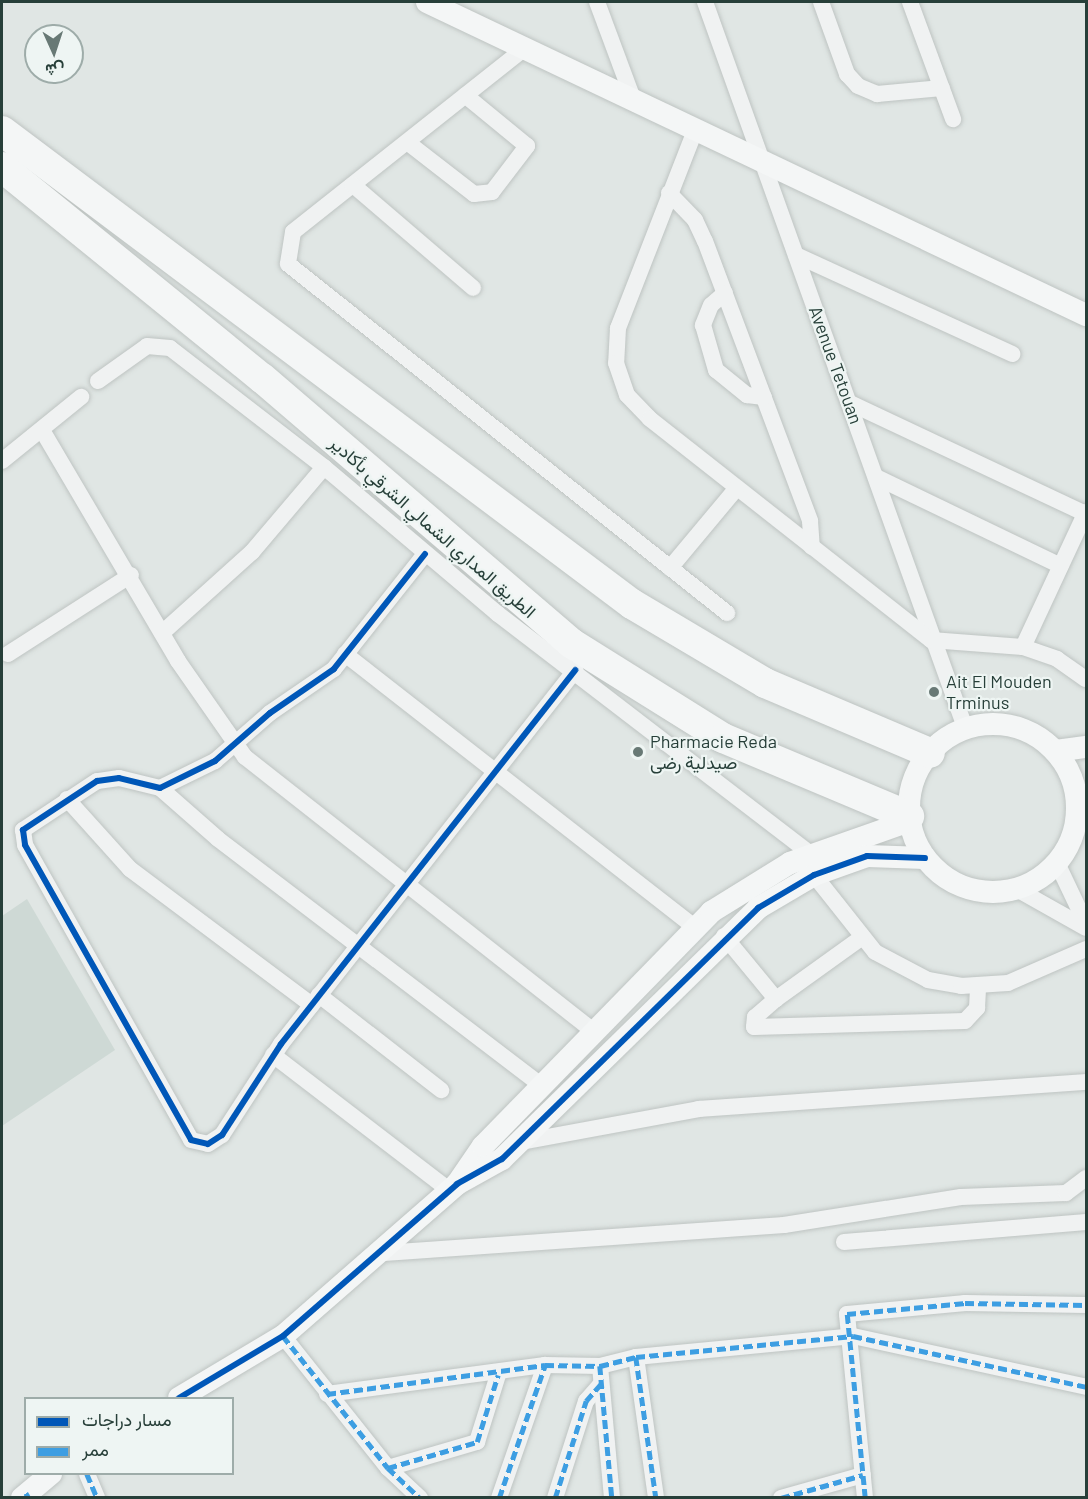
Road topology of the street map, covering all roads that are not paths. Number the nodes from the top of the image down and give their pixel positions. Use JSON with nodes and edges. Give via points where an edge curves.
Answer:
{"nodes":[{"id":1,"x":427,"y":2,"type":"edge"},
{"id":2,"x":597,"y":2,"type":"edge"},
{"id":3,"x":705,"y":2,"type":"edge"},
{"id":4,"x":821,"y":2,"type":"edge"},
{"id":5,"x":910,"y":2,"type":"edge"},
{"id":6,"x":525,"y":48,"type":"junction"},
{"id":7,"x":942,"y":88,"type":"junction"},
{"id":8,"x":465,"y":95,"type":"junction"},
{"id":9,"x":633,"y":99,"type":"junction"},
{"id":10,"x":953,"y":119,"type":"dead end"},
{"id":11,"x":696,"y":128,"type":"junction"},
{"id":12,"x":2,"y":131,"type":"edge"},
{"id":13,"x":406,"y":142,"type":"junction"},
{"id":14,"x":759,"y":155,"type":"junction"},
{"id":15,"x":2,"y":167,"type":"edge"},
{"id":16,"x":353,"y":185,"type":"junction"},
{"id":17,"x":669,"y":193,"type":"junction"},
{"id":18,"x":796,"y":255,"type":"junction"},
{"id":19,"x":473,"y":288,"type":"dead end"},
{"id":20,"x":725,"y":293,"type":"junction"},
{"id":21,"x":1086,"y":315,"type":"edge"},
{"id":22,"x":1012,"y":354,"type":"dead end"},
{"id":23,"x":98,"y":381,"type":"dead end"},
{"id":24,"x":81,"y":397,"type":"dead end"},
{"id":25,"x":764,"y":397,"type":"junction"},
{"id":26,"x":850,"y":404,"type":"junction"},
{"id":27,"x":42,"y":430,"type":"junction"},
{"id":28,"x":2,"y":460,"type":"edge"},
{"id":29,"x":324,"y":466,"type":"junction"},
{"id":30,"x":876,"y":477,"type":"junction"},
{"id":31,"x":737,"y":488,"type":"junction"},
{"id":32,"x":1086,"y":513,"type":"edge"},
{"id":33,"x":812,"y":547,"type":"junction"},
{"id":34,"x":425,"y":554,"type":"junction"},
{"id":35,"x":1061,"y":566,"type":"junction"},
{"id":36,"x":670,"y":568,"type":"junction"},
{"id":37,"x":131,"y":575,"type":"junction"},
{"id":38,"x":727,"y":613,"type":"dead end"},
{"id":39,"x":162,"y":633,"type":"junction"},
{"id":40,"x":935,"y":642,"type":"junction"},
{"id":41,"x":1023,"y":647,"type":"junction"},
{"id":42,"x":8,"y":654,"type":"dead end"},
{"id":43,"x":345,"y":654,"type":"junction"},
{"id":44,"x":575,"y":670,"type":"junction"},
{"id":45,"x":1086,"y":679,"type":"edge"},
{"id":46,"x":966,"y":729,"type":"junction"},
{"id":47,"x":236,"y":746,"type":"junction"},
{"id":48,"x":1086,"y":747,"type":"edge"},
{"id":49,"x":1056,"y":751,"type":"junction"},
{"id":50,"x":930,"y":753,"type":"junction"},
{"id":51,"x":497,"y":772,"type":"junction"},
{"id":52,"x":160,"y":788,"type":"junction"},
{"id":53,"x":67,"y":799,"type":"junction"},
{"id":54,"x":1082,"y":802,"type":"edge"},
{"id":55,"x":909,"y":819,"type":"junction"},
{"id":56,"x":925,"y":858,"type":"junction"},
{"id":57,"x":1057,"y":863,"type":"junction"},
{"id":58,"x":812,"y":865,"type":"junction"},
{"id":59,"x":408,"y":886,"type":"junction"},
{"id":60,"x":1015,"y":888,"type":"junction"},
{"id":61,"x":1086,"y":926,"type":"edge"},
{"id":62,"x":695,"y":927,"type":"junction"},
{"id":63,"x":724,"y":936,"type":"junction"},
{"id":64,"x":861,"y":938,"type":"junction"},
{"id":65,"x":359,"y":946,"type":"junction"},
{"id":66,"x":1086,"y":949,"type":"edge"},
{"id":67,"x":978,"y":986,"type":"junction"},
{"id":68,"x":776,"y":999,"type":"junction"},
{"id":69,"x":315,"y":1000,"type":"junction"},
{"id":70,"x":593,"y":1031,"type":"junction"},
{"id":71,"x":273,"y":1055,"type":"junction"},
{"id":72,"x":1086,"y":1082,"type":"edge"},
{"id":73,"x":541,"y":1085,"type":"junction"},
{"id":74,"x":441,"y":1090,"type":"dead end"},
{"id":75,"x":521,"y":1142,"type":"junction"},
{"id":76,"x":483,"y":1146,"type":"junction"},
{"id":77,"x":502,"y":1159,"type":"junction"},
{"id":78,"x":1086,"y":1178,"type":"edge"},
{"id":79,"x":454,"y":1188,"type":"junction"},
{"id":80,"x":1086,"y":1222,"type":"edge"},
{"id":81,"x":844,"y":1242,"type":"dead end"},
{"id":82,"x":384,"y":1253,"type":"junction"},
{"id":83,"x":1086,"y":1305,"type":"edge"},
{"id":84,"x":283,"y":1336,"type":"junction"},
{"id":85,"x":853,"y":1336,"type":"junction"},
{"id":86,"x":636,"y":1357,"type":"junction"},
{"id":87,"x":545,"y":1365,"type":"junction"},
{"id":88,"x":600,"y":1366,"type":"junction"},
{"id":89,"x":498,"y":1375,"type":"junction"},
{"id":90,"x":601,"y":1384,"type":"junction"},
{"id":91,"x":1086,"y":1387,"type":"edge"},
{"id":92,"x":327,"y":1394,"type":"junction"},
{"id":93,"x":181,"y":1397,"type":"edge"},
{"id":94,"x":388,"y":1468,"type":"junction"},
{"id":95,"x":49,"y":1475,"type":"edge"},
{"id":96,"x":88,"y":1475,"type":"edge"},
{"id":97,"x":863,"y":1475,"type":"junction"},
{"id":98,"x":26,"y":1496,"type":"edge"},
{"id":99,"x":97,"y":1497,"type":"edge"},
{"id":100,"x":420,"y":1497,"type":"edge"},
{"id":101,"x":499,"y":1497,"type":"edge"},
{"id":102,"x":555,"y":1497,"type":"edge"},
{"id":103,"x":612,"y":1497,"type":"edge"},
{"id":104,"x":656,"y":1497,"type":"edge"},
{"id":105,"x":782,"y":1497,"type":"edge"},
{"id":106,"x":865,"y":1497,"type":"edge"}],
"edges":[{"from":1,"to":6,"type":"street"},
{"from":2,"to":9,"type":"street"},
{"from":3,"to":14,"type":"street","name":"Avenue Tetouan"},
{"from":4,"to":7,"type":"street","via":[[847,74],[858,86],[877,94]]},
{"from":5,"to":7,"type":"street"},
{"from":6,"to":8,"type":"street"},
{"from":6,"to":9,"type":"street"},
{"from":7,"to":10,"type":"street"},
{"from":8,"to":13,"type":"street"},
{"from":8,"to":13,"type":"street","via":[[527,146],[492,192],[474,194]]},
{"from":9,"to":11,"type":"street"},
{"from":11,"to":14,"type":"street"},
{"from":11,"to":17,"type":"street"},
{"from":12,"to":50,"type":"highway","via":[[632,604],[765,683]]},
{"from":13,"to":16,"type":"street"},
{"from":14,"to":18,"type":"street","name":"Avenue Tetouan"},
{"from":14,"to":21,"type":"street"},
{"from":15,"to":55,"type":"highway","name":"الطريق المداري الشمالي الشرقي بأكادير","via":[[262,378],[571,643],[723,738]]},
{"from":16,"to":19,"type":"street"},
{"from":16,"to":36,"type":"street","via":[[293,232],[286,250],[291,270]]},
{"from":17,"to":20,"type":"street","via":[[701,230]]},
{"from":17,"to":31,"type":"street","via":[[618,328],[618,374],[642,412]]},
{"from":18,"to":22,"type":"street"},
{"from":18,"to":26,"type":"street","name":"Avenue Tetouan"},
{"from":20,"to":25,"type":"street"},
{"from":20,"to":25,"type":"street","via":[[711,305],[703,325],[716,370],[747,395]]},
{"from":23,"to":29,"type":"street","via":[[147,346],[165,345]]},
{"from":24,"to":27,"type":"street"},
{"from":25,"to":33,"type":"street","via":[[810,521]]},
{"from":26,"to":30,"type":"street","name":"Avenue Tetouan"},
{"from":26,"to":32,"type":"street"},
{"from":27,"to":28,"type":"street"},
{"from":27,"to":37,"type":"street"},
{"from":29,"to":34,"type":"street"},
{"from":29,"to":39,"type":"street","via":[[252,552]]},
{"from":30,"to":35,"type":"street"},
{"from":30,"to":40,"type":"street","name":"Avenue Tetouan"},
{"from":31,"to":33,"type":"street"},
{"from":31,"to":36,"type":"street"},
{"from":32,"to":35,"type":"street"},
{"from":33,"to":40,"type":"street"},
{"from":34,"to":43,"type":"street"},
{"from":34,"to":44,"type":"street"},
{"from":35,"to":41,"type":"street"},
{"from":36,"to":38,"type":"street"},
{"from":37,"to":39,"type":"street"},
{"from":37,"to":42,"type":"street"},
{"from":39,"to":47,"type":"street"},
{"from":40,"to":41,"type":"street"},
{"from":40,"to":46,"type":"street","name":"Avenue Tetouan"},
{"from":41,"to":45,"type":"street","via":[[1057,659]]},
{"from":43,"to":47,"type":"street","via":[[321,681],[270,713]]},
{"from":43,"to":51,"type":"street"},
{"from":44,"to":51,"type":"street"},
{"from":44,"to":58,"type":"street"},
{"from":46,"to":49,"type":"street","via":[[1014,727]]},
{"from":46,"to":50,"type":"street"},
{"from":47,"to":52,"type":"street"},
{"from":47,"to":59,"type":"street","via":[[265,777]]},
{"from":48,"to":49,"type":"street"},
{"from":49,"to":54,"type":"street"},
{"from":50,"to":55,"type":"street","via":[[912,782]]},
{"from":51,"to":59,"type":"street"},
{"from":51,"to":62,"type":"street"},
{"from":52,"to":53,"type":"street","via":[[113,778]]},
{"from":52,"to":65,"type":"street"},
{"from":53,"to":69,"type":"street","via":[[130,869]]},
{"from":53,"to":71,"type":"street","via":[[29,822],[23,840],[187,1136],[202,1144],[218,1139]]},
{"from":54,"to":57,"type":"street","via":[[1072,837]]},
{"from":55,"to":56,"type":"street"},
{"from":55,"to":58,"type":"street"},
{"from":56,"to":58,"type":"street","via":[[867,856]]},
{"from":56,"to":60,"type":"street","via":[[956,884],[975,890]]},
{"from":57,"to":60,"type":"street"},
{"from":57,"to":61,"type":"street"},
{"from":58,"to":62,"type":"street","via":[[745,887]]},
{"from":58,"to":63,"type":"street"},
{"from":58,"to":64,"type":"street"},
{"from":59,"to":65,"type":"street"},
{"from":59,"to":70,"type":"street"},
{"from":60,"to":61,"type":"street"},
{"from":62,"to":70,"type":"street"},
{"from":63,"to":68,"type":"street"},
{"from":63,"to":75,"type":"street"},
{"from":64,"to":67,"type":"street","via":[[909,973]]},
{"from":64,"to":68,"type":"street"},
{"from":65,"to":69,"type":"street"},
{"from":65,"to":73,"type":"street"},
{"from":66,"to":67,"type":"street","via":[[1023,980]]},
{"from":67,"to":68,"type":"street","via":[[977,1008],[965,1021],[754,1027],[755,1017]]},
{"from":69,"to":71,"type":"street"},
{"from":69,"to":74,"type":"street"},
{"from":70,"to":73,"type":"street"},
{"from":71,"to":79,"type":"street"},
{"from":72,"to":75,"type":"street","via":[[699,1109]]},
{"from":73,"to":76,"type":"street"},
{"from":75,"to":77,"type":"street"},
{"from":76,"to":77,"type":"street","via":[[491,1159]]},
{"from":76,"to":79,"type":"street"},
{"from":77,"to":79,"type":"street"},
{"from":78,"to":82,"type":"street","via":[[1066,1193],[961,1197],[784,1225]]},
{"from":79,"to":82,"type":"street"},
{"from":80,"to":81,"type":"street"},
{"from":82,"to":84,"type":"street"},
{"from":83,"to":85,"type":"street","via":[[965,1303],[847,1314]]},
{"from":84,"to":92,"type":"street"},
{"from":84,"to":93,"type":"street"},
{"from":85,"to":86,"type":"street"},
{"from":85,"to":91,"type":"street"},
{"from":85,"to":97,"type":"street"},
{"from":86,"to":88,"type":"street"},
{"from":86,"to":104,"type":"street"},
{"from":87,"to":88,"type":"street"},
{"from":87,"to":89,"type":"street"},
{"from":87,"to":101,"type":"street"},
{"from":88,"to":90,"type":"street"},
{"from":89,"to":92,"type":"street"},
{"from":89,"to":94,"type":"street","via":[[477,1443]]},
{"from":90,"to":102,"type":"street","via":[[586,1401]]},
{"from":90,"to":103,"type":"street"},
{"from":92,"to":94,"type":"street"},
{"from":94,"to":100,"type":"street"},
{"from":95,"to":98,"type":"street"},
{"from":96,"to":99,"type":"street"},
{"from":97,"to":105,"type":"street"},
{"from":97,"to":106,"type":"street"}]}
